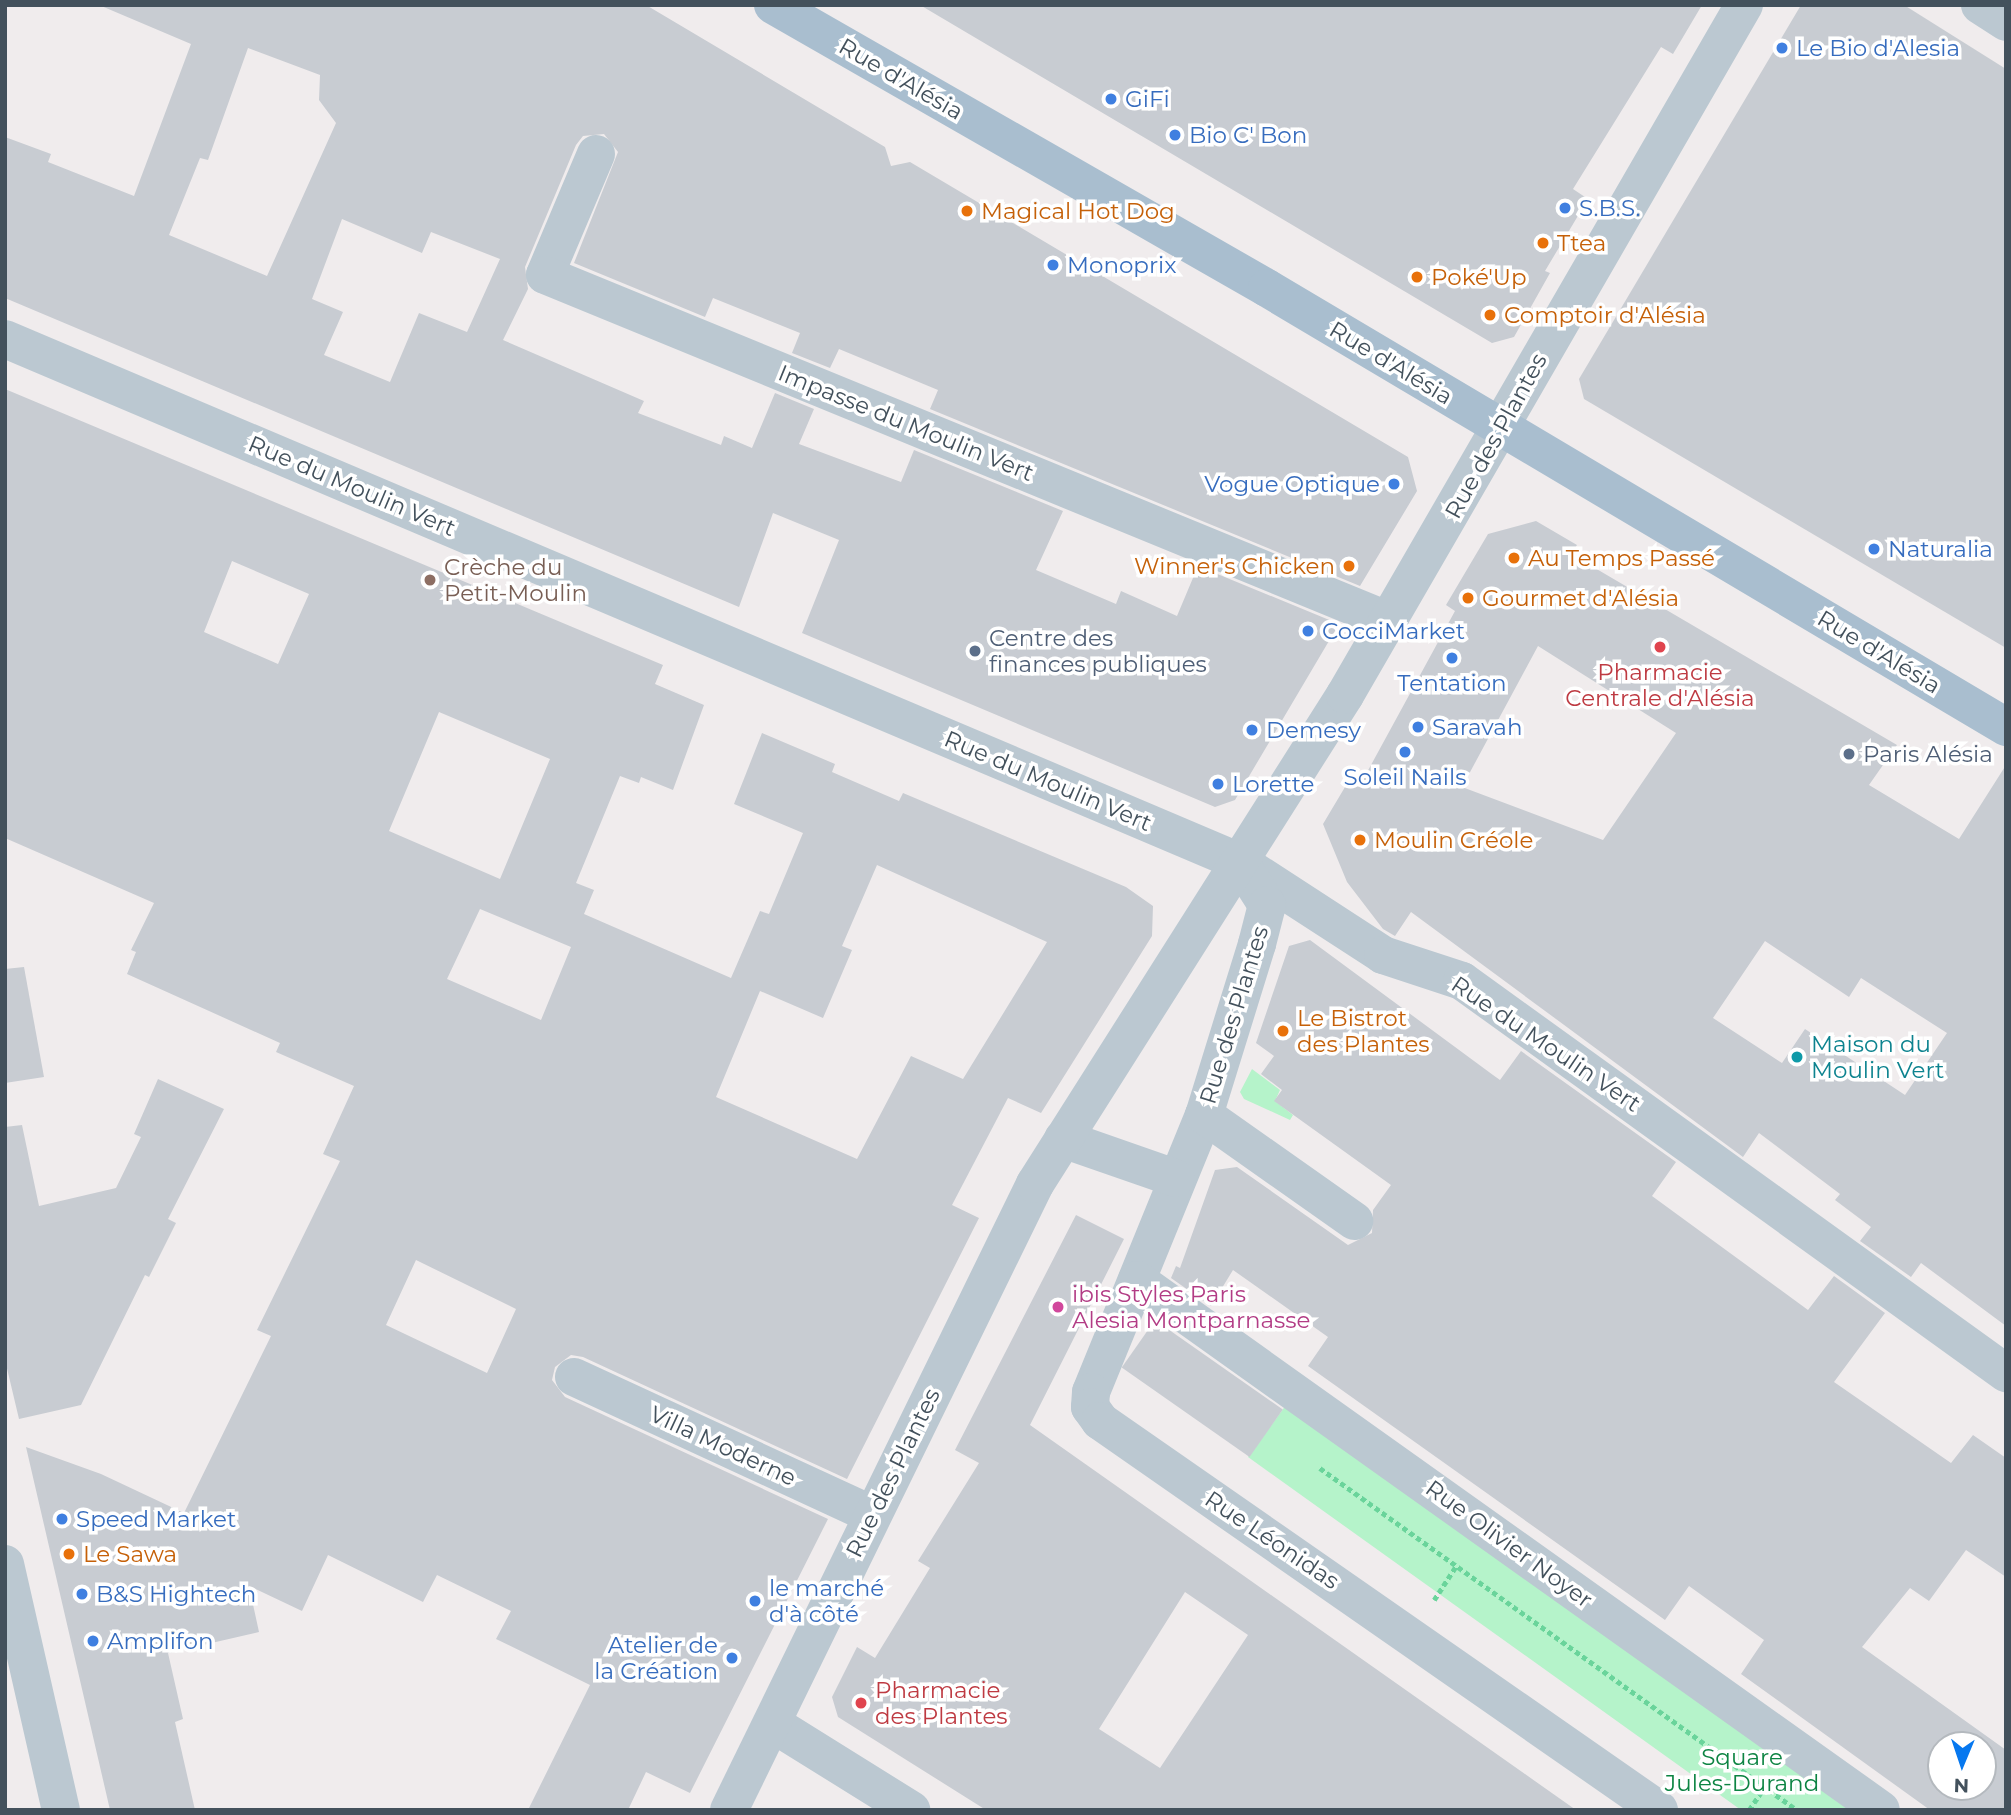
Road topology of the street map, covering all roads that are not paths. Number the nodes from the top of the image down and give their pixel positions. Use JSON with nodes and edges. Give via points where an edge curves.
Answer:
{"nodes":[{"id":1,"x":773,"y":5,"type":"edge"},
{"id":2,"x":1744,"y":5,"type":"edge"},
{"id":3,"x":1980,"y":5,"type":"edge"},
{"id":4,"x":2006,"y":22,"type":"edge"},
{"id":5,"x":596,"y":154,"type":"dead end"},
{"id":6,"x":5,"y":339,"type":"edge"},
{"id":7,"x":1501,"y":429,"type":"junction"},
{"id":8,"x":1389,"y":621,"type":"junction"},
{"id":9,"x":2006,"y":727,"type":"edge"},
{"id":10,"x":1240,"y":862,"type":"junction"},
{"id":11,"x":1204,"y":1115,"type":"junction"},
{"id":12,"x":1063,"y":1139,"type":"junction"},
{"id":13,"x":1175,"y":1178,"type":"junction"},
{"id":14,"x":1354,"y":1221,"type":"dead end"},
{"id":15,"x":1137,"y":1280,"type":"junction"},
{"id":16,"x":2006,"y":1373,"type":"edge"},
{"id":17,"x":574,"y":1377,"type":"dead end"},
{"id":18,"x":872,"y":1515,"type":"junction"},
{"id":19,"x":5,"y":1564,"type":"edge"},
{"id":20,"x":773,"y":1724,"type":"junction"},
{"id":21,"x":61,"y":1810,"type":"edge"},
{"id":22,"x":729,"y":1810,"type":"edge"},
{"id":23,"x":911,"y":1810,"type":"edge"},
{"id":24,"x":1659,"y":1810,"type":"edge"},
{"id":25,"x":1881,"y":1810,"type":"edge"}],
"edges":[{"from":1,"to":7,"type":"main road","name":"Rue d'Alésia","via":[[1267,288]]},
{"from":2,"to":7,"type":"street","name":"Rue des Plantes"},
{"from":3,"to":4,"type":"street"},
{"from":5,"to":8,"type":"street","name":"Impasse du Moulin Vert","via":[[545,275]]},
{"from":6,"to":10,"type":"street","name":"Rue du Moulin Vert"},
{"from":7,"to":8,"type":"street","name":"Rue des Plantes"},
{"from":7,"to":9,"type":"main road","name":"Rue d'Alésia"},
{"from":8,"to":10,"type":"street","name":"Rue des Plantes"},
{"from":10,"to":11,"type":"street","name":"Rue des Plantes","via":[[1267,905]]},
{"from":10,"to":12,"type":"street","name":"Rue des Plantes"},
{"from":10,"to":16,"type":"street","name":"Rue du Moulin Vert","via":[[1383,955],[1461,981]]},
{"from":11,"to":13,"type":"street","name":"Rue des Plantes"},
{"from":11,"to":14,"type":"street"},
{"from":12,"to":13,"type":"street"},
{"from":12,"to":18,"type":"street","name":"Rue des Plantes","via":[[1035,1184]]},
{"from":13,"to":15,"type":"street","name":"Rue Léonidas"},
{"from":15,"to":24,"type":"street","name":"Rue Léonidas","via":[[1091,1392],[1090,1407],[1100,1421]]},
{"from":15,"to":25,"type":"street","name":"Rue Olivier Noyer"},
{"from":17,"to":18,"type":"street","name":"Villa Moderne"},
{"from":18,"to":20,"type":"street","name":"Rue des Plantes"},
{"from":19,"to":21,"type":"street"},
{"from":20,"to":22,"type":"street","name":"Rue des Plantes"},
{"from":20,"to":23,"type":"street"}]}
